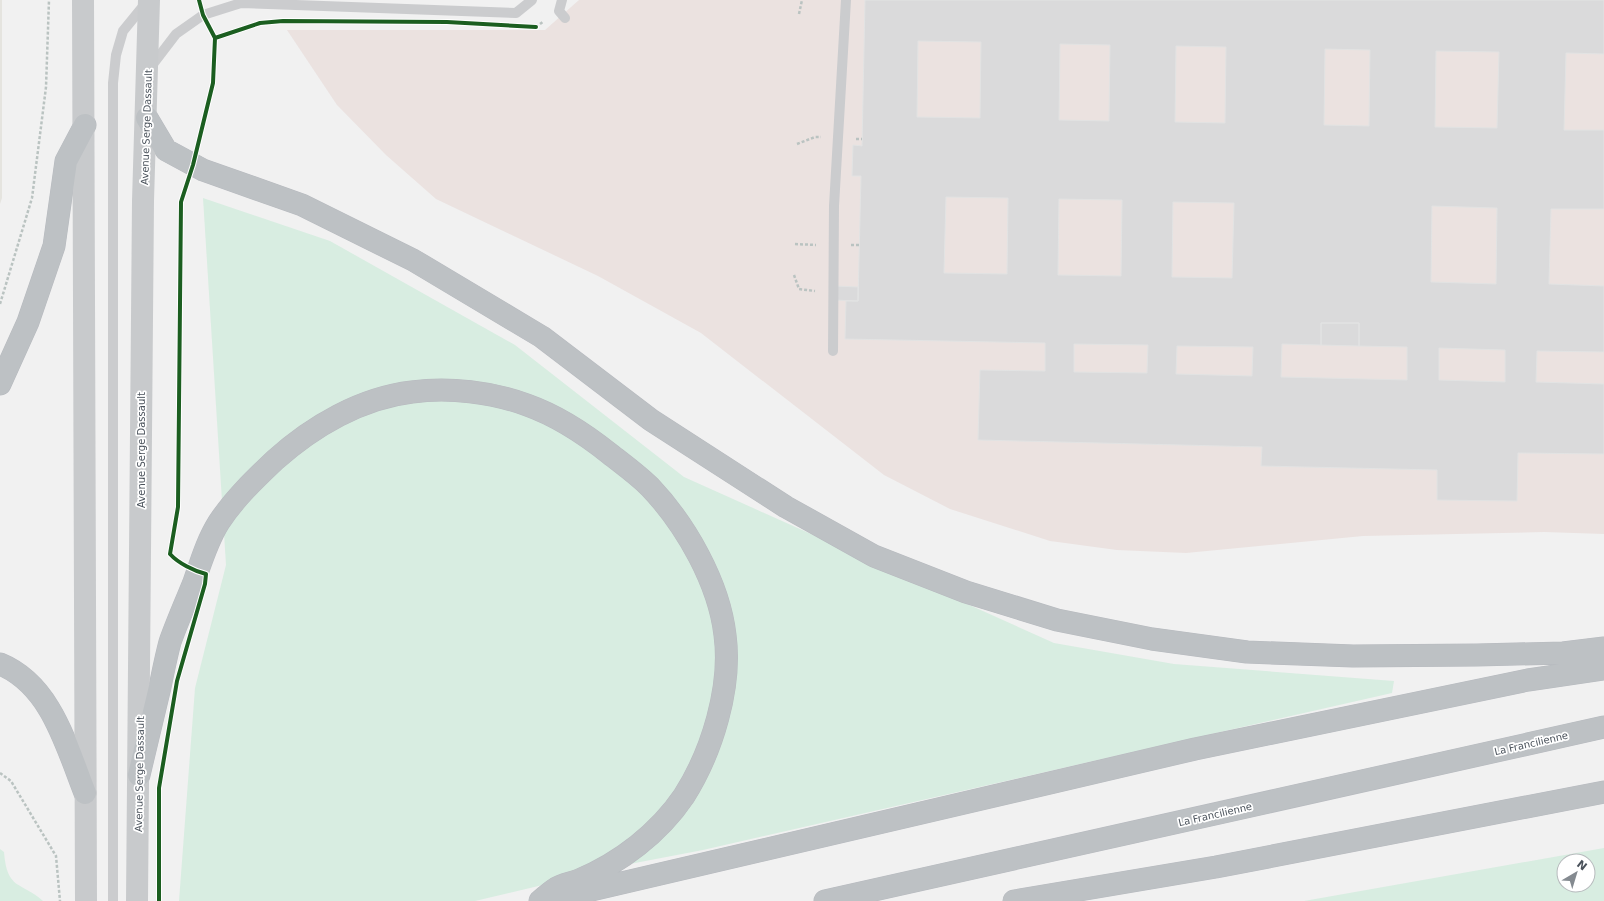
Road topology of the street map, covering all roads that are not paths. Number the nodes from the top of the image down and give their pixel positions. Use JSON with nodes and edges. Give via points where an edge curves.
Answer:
{"nodes":[{"id":1,"x":83,"y":0,"type":"edge"},
{"id":2,"x":149,"y":0,"type":"edge"},
{"id":3,"x":532,"y":0,"type":"edge"},
{"id":4,"x":562,"y":0,"type":"edge"},
{"id":5,"x":846,"y":0,"type":"edge"},
{"id":6,"x":565,"y":18,"type":"dead end"},
{"id":7,"x":147,"y":71,"type":"junction"},
{"id":8,"x":147,"y":118,"type":"junction"},
{"id":9,"x":85,"y":125,"type":"junction"},
{"id":10,"x":833,"y":351,"type":"dead end"},
{"id":11,"x":0,"y":384,"type":"edge"},
{"id":12,"x":1604,"y":648,"type":"edge"},
{"id":13,"x":0,"y":664,"type":"edge"},
{"id":14,"x":1604,"y":669,"type":"edge"},
{"id":15,"x":1604,"y":727,"type":"edge"},
{"id":16,"x":139,"y":775,"type":"junction"},
{"id":17,"x":1604,"y":792,"type":"edge"},
{"id":18,"x":85,"y":793,"type":"junction"},
{"id":19,"x":1038,"y":898,"type":"edge"},
{"id":20,"x":86,"y":901,"type":"edge"},
{"id":21,"x":113,"y":901,"type":"edge"},
{"id":22,"x":137,"y":901,"type":"edge"},
{"id":23,"x":540,"y":901,"type":"edge"},
{"id":24,"x":544,"y":901,"type":"edge"},
{"id":25,"x":825,"y":901,"type":"edge"},
{"id":26,"x":1014,"y":901,"type":"edge"}],
"edges":[{"from":1,"to":9,"type":"main road"},
{"from":2,"to":7,"type":"main road","name":"Avenue Serge Dassault"},
{"from":2,"to":21,"type":"lane","via":[[123,31],[116,55],[113,83]]},
{"from":3,"to":7,"type":"lane","via":[[516,13],[241,3],[203,15],[176,34]]},
{"from":4,"to":6,"type":"lane","via":[[559,11]]},
{"from":5,"to":10,"type":"lane","via":[[834,206]]},
{"from":7,"to":8,"type":"main road","name":"Avenue Serge Dassault"},
{"from":8,"to":12,"type":"highway","via":[[166,150],[203,170],[302,206],[414,260],[542,337],[651,420],[786,507],[874,556],[966,592],[1057,620],[1152,639],[1248,652],[1353,656],[1477,655],[1563,653]]},
{"from":8,"to":16,"type":"main road","name":"Avenue Serge Dassault","via":[[143,209]]},
{"from":9,"to":11,"type":"highway","via":[[66,162],[54,246],[28,322]]},
{"from":9,"to":18,"type":"main road"},
{"from":13,"to":18,"type":"highway","via":[[15,670],[35,688],[51,710]]},
{"from":14,"to":24,"type":"highway","via":[[1528,680],[1195,749]]},
{"from":15,"to":25,"type":"highway","name":"La Francilienne"},
{"from":16,"to":22,"type":"main road","name":"Avenue Serge Dassault"},
{"from":16,"to":23,"type":"highway","via":[[169,645],[206,546],[219,522],[259,474],[321,425],[367,404],[398,395],[412,392],[472,392],[527,404],[570,425],[594,441],[650,486],[668,508],[706,571],[715,592],[725,634],[726,661],[721,708],[712,735],[693,780],[669,816],[623,856],[580,880],[555,888]]},
{"from":17,"to":19,"type":"highway","via":[[1216,867]]},
{"from":18,"to":20,"type":"main road"},
{"from":19,"to":26,"type":"highway"}]}
